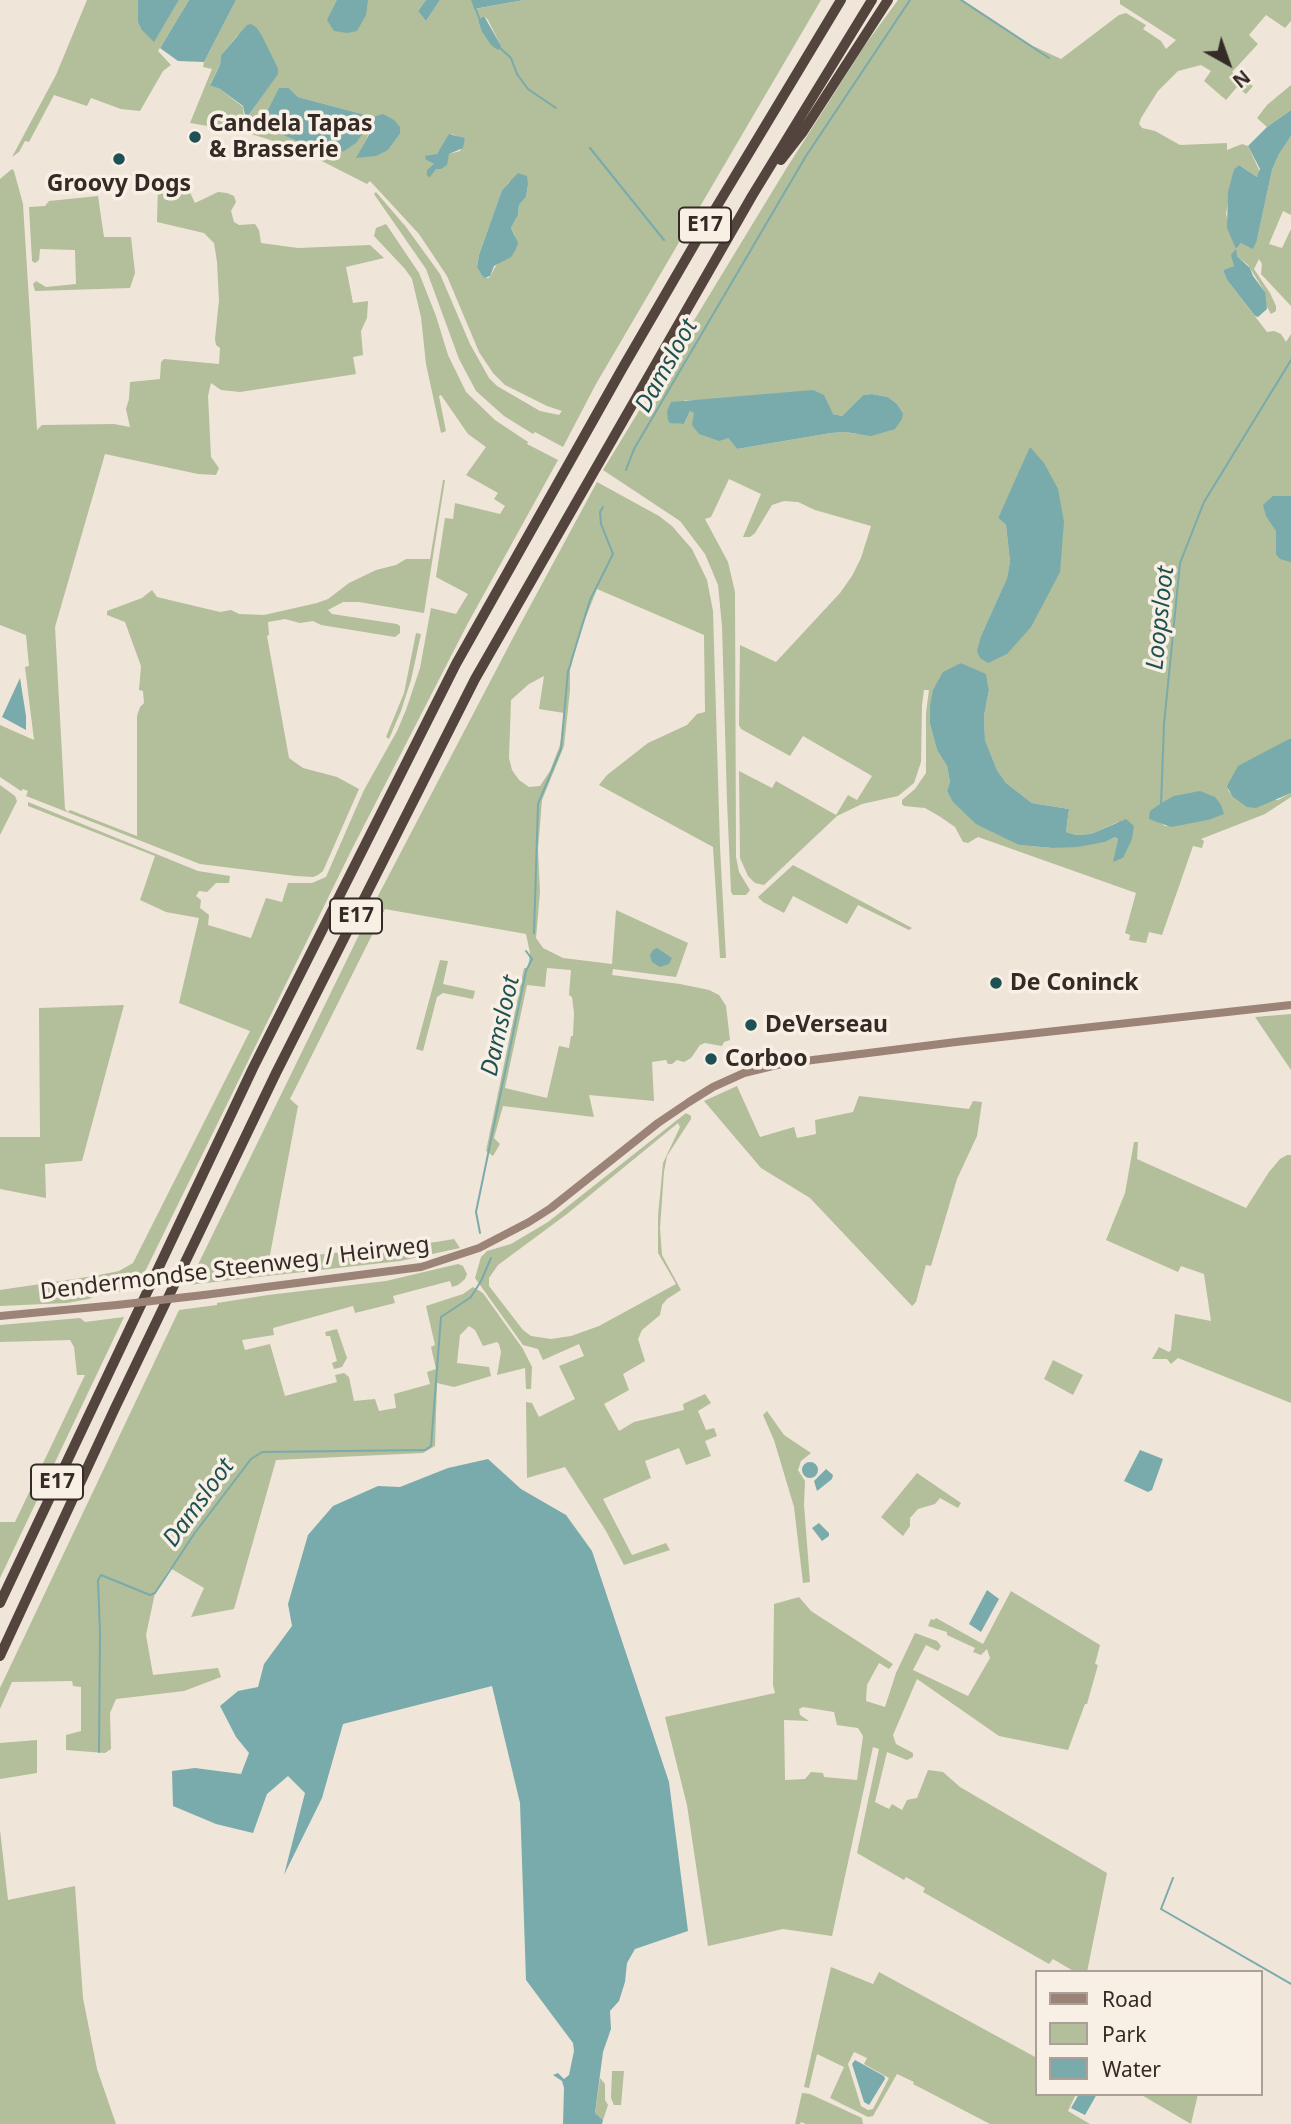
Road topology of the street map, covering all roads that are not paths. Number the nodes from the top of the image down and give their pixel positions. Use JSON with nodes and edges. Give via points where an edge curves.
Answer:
{"nodes":[{"id":1,"x":841,"y":0,"type":"edge"},
{"id":2,"x":872,"y":0,"type":"edge"},
{"id":3,"x":888,"y":0,"type":"edge"},
{"id":4,"x":752,"y":196,"type":"junction"},
{"id":5,"x":1291,"y":1004,"type":"edge"},
{"id":6,"x":0,"y":1316,"type":"edge"},
{"id":7,"x":0,"y":1603,"type":"edge"},
{"id":8,"x":0,"y":1656,"type":"edge"}],
"edges":[{"from":1,"to":7,"type":"highway","number":"E17","via":[[603,400],[456,664],[253,1068]]},
{"from":2,"to":4,"type":"highway","number":"E17"},
{"from":3,"to":4,"type":"highway","via":[[802,133]]},
{"from":4,"to":8,"type":"highway","number":"E17","via":[[475,679],[276,1073]]},
{"from":5,"to":6,"type":"main road","name":"Dendermondse Steenweg / Heirweg","bridge":true,"via":[[781,1064],[713,1087],[658,1123],[529,1222],[472,1251],[421,1266]]}]}
